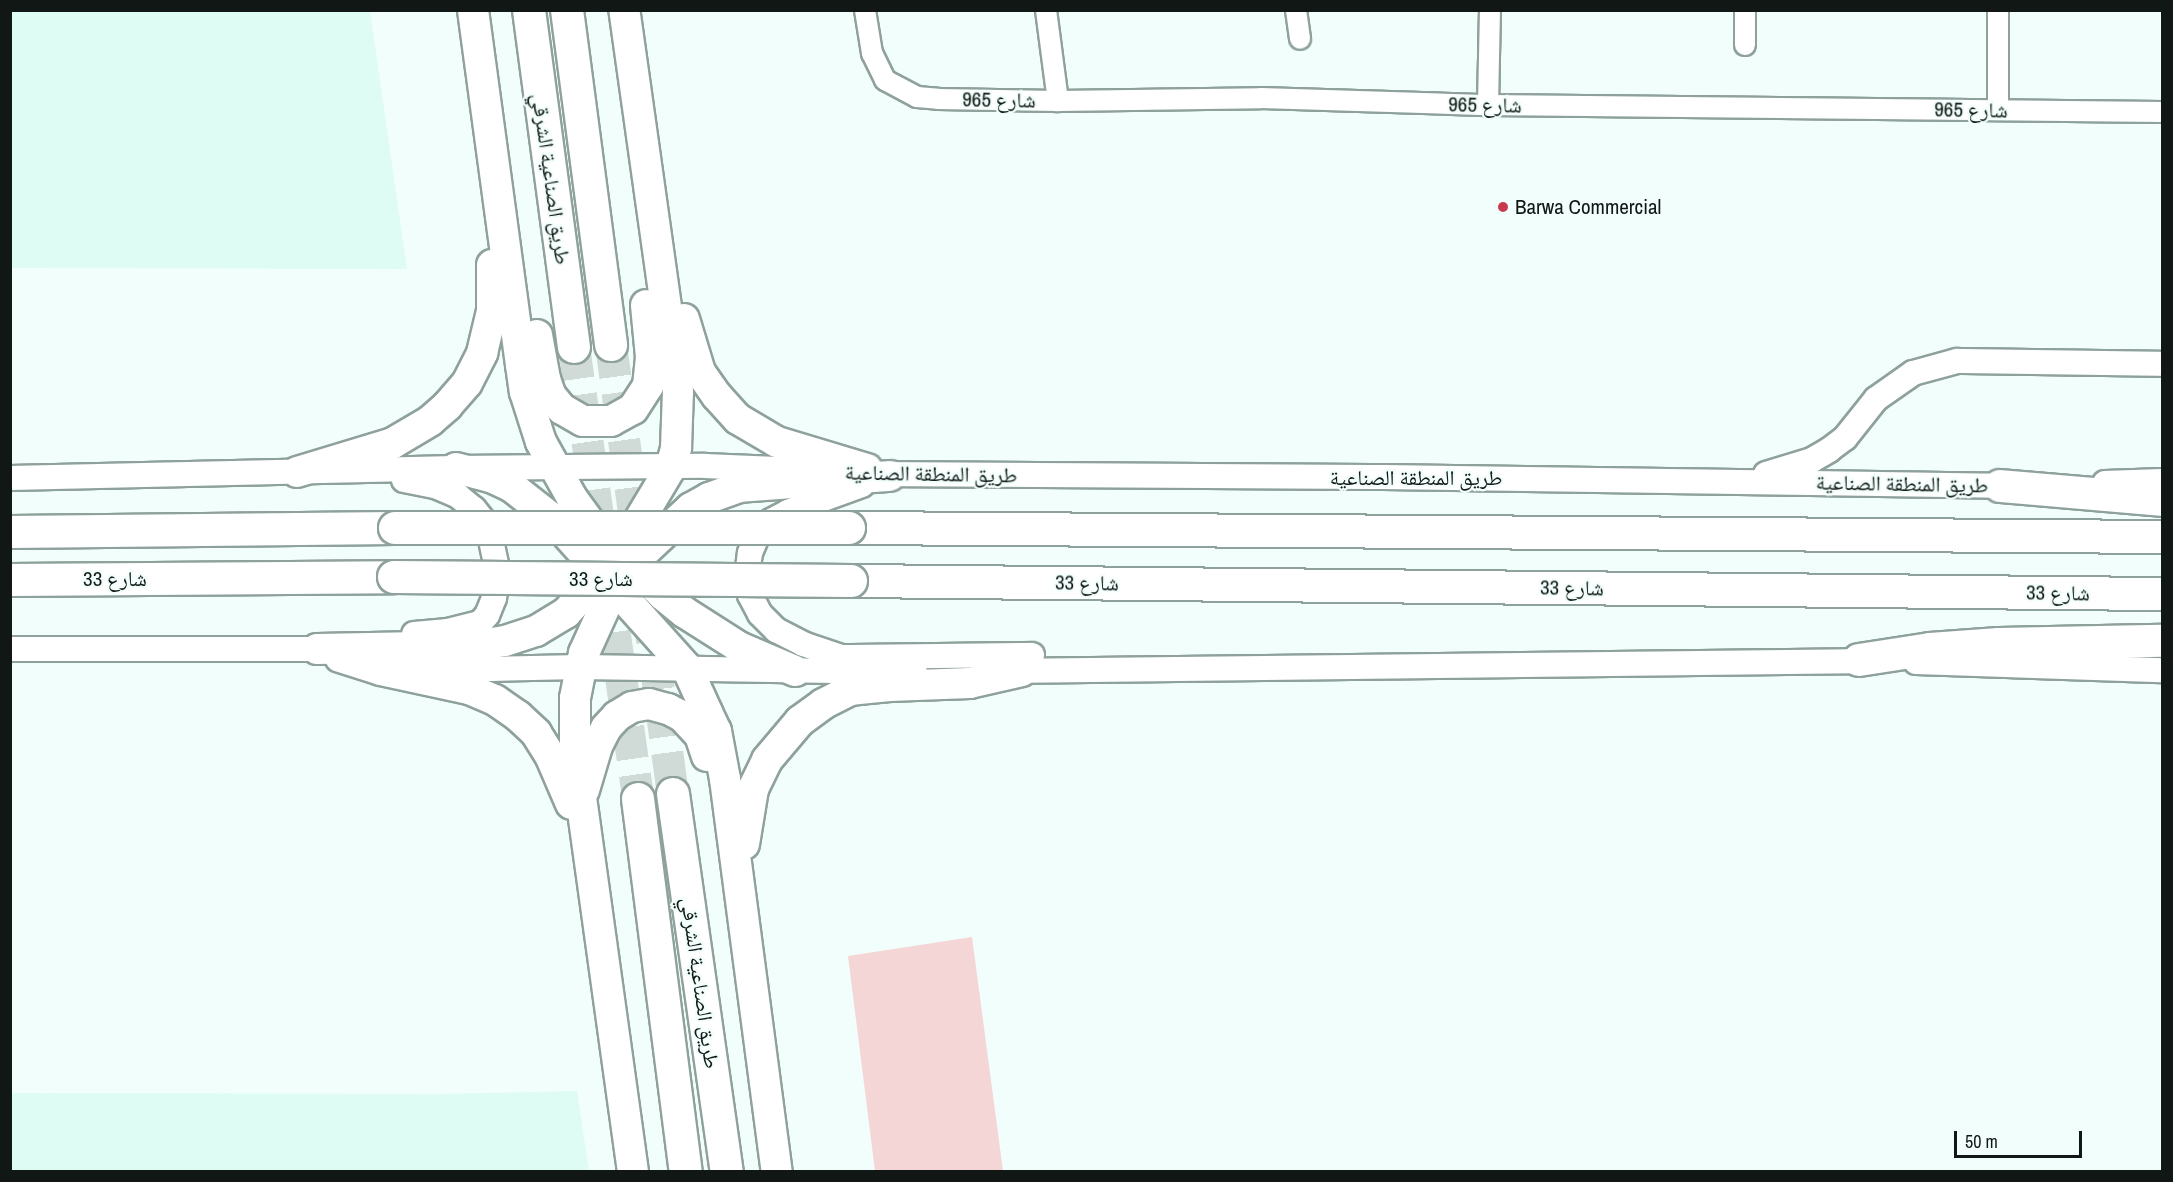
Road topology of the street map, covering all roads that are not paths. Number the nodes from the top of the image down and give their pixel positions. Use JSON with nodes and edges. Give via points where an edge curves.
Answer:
{"nodes":[{"id":1,"x":474,"y":10,"type":"edge"},
{"id":2,"x":529,"y":10,"type":"edge"},
{"id":3,"x":567,"y":10,"type":"edge"},
{"id":4,"x":624,"y":10,"type":"edge"},
{"id":5,"x":865,"y":10,"type":"edge"},
{"id":6,"x":1046,"y":10,"type":"edge"},
{"id":7,"x":1296,"y":10,"type":"edge"},
{"id":8,"x":1490,"y":10,"type":"edge"},
{"id":9,"x":1745,"y":10,"type":"edge"},
{"id":10,"x":1998,"y":10,"type":"edge"},
{"id":11,"x":1300,"y":39,"type":"dead end"},
{"id":12,"x":1745,"y":45,"type":"dead end"},
{"id":13,"x":1058,"y":101,"type":"junction"},
{"id":14,"x":1488,"y":105,"type":"junction"},
{"id":15,"x":1998,"y":110,"type":"junction"},
{"id":16,"x":2163,"y":112,"type":"edge"},
{"id":17,"x":638,"y":113,"type":"junction"},
{"id":18,"x":489,"y":124,"type":"junction"},
{"id":19,"x":611,"y":345,"type":"tunnel mouth"},
{"id":20,"x":574,"y":347,"type":"tunnel mouth"},
{"id":21,"x":2163,"y":364,"type":"edge"},
{"id":22,"x":671,"y":467,"type":"junction"},
{"id":23,"x":456,"y":468,"type":"junction"},
{"id":24,"x":554,"y":469,"type":"junction"},
{"id":25,"x":297,"y":472,"type":"junction"},
{"id":26,"x":361,"y":472,"type":"junction"},
{"id":27,"x":890,"y":476,"type":"junction"},
{"id":28,"x":10,"y":477,"type":"edge"},
{"id":29,"x":1740,"y":481,"type":"junction"},
{"id":30,"x":2163,"y":481,"type":"edge"},
{"id":31,"x":2000,"y":486,"type":"junction"},
{"id":32,"x":2163,"y":500,"type":"edge"},
{"id":33,"x":10,"y":532,"type":"edge"},
{"id":34,"x":2163,"y":537,"type":"edge"},
{"id":35,"x":616,"y":570,"type":"junction"},
{"id":36,"x":10,"y":580,"type":"edge"},
{"id":37,"x":2163,"y":594,"type":"edge"},
{"id":38,"x":2163,"y":641,"type":"edge"},
{"id":39,"x":10,"y":649,"type":"edge"},
{"id":40,"x":317,"y":649,"type":"junction"},
{"id":41,"x":1859,"y":660,"type":"junction"},
{"id":42,"x":580,"y":667,"type":"junction"},
{"id":43,"x":687,"y":668,"type":"junction"},
{"id":44,"x":1117,"y":669,"type":"junction"},
{"id":45,"x":2163,"y":670,"type":"edge"},
{"id":46,"x":795,"y":671,"type":"junction"},
{"id":47,"x":1022,"y":671,"type":"junction"},
{"id":48,"x":673,"y":794,"type":"tunnel mouth"},
{"id":49,"x":638,"y":799,"type":"tunnel mouth"},
{"id":50,"x":580,"y":806,"type":"junction"},
{"id":51,"x":585,"y":839,"type":"junction"},
{"id":52,"x":741,"y":892,"type":"junction"},
{"id":53,"x":633,"y":1172,"type":"edge"},
{"id":54,"x":686,"y":1172,"type":"edge"},
{"id":55,"x":727,"y":1172,"type":"edge"},
{"id":56,"x":764,"y":1172,"type":"edge"},
{"id":57,"x":777,"y":1172,"type":"edge"}],
"edges":[{"from":1,"to":18,"type":"main road"},
{"from":2,"to":20,"type":"highway","name":"طريق الصناعية الشرقي"},
{"from":3,"to":19,"type":"highway","name":"طريق الصناعية الشرقي"},
{"from":4,"to":17,"type":"main road"},
{"from":5,"to":13,"type":"street","name":"شارع 965","via":[[878,67],[885,80],[898,90],[938,99]]},
{"from":6,"to":13,"type":"street"},
{"from":7,"to":11,"type":"street"},
{"from":8,"to":14,"type":"street"},
{"from":9,"to":12,"type":"street"},
{"from":10,"to":15,"type":"street"},
{"from":13,"to":14,"type":"street","name":"شارع 965","via":[[1261,99]]},
{"from":14,"to":15,"type":"street","name":"شارع 965"},
{"from":15,"to":16,"type":"street","name":"شارع 965"},
{"from":17,"to":18,"type":"main road","via":[[638,217],[651,374],[633,409],[620,418],[599,423],[572,416],[551,396],[541,361],[527,273]]},
{"from":17,"to":22,"type":"main road","via":[[678,392],[676,448]]},
{"from":17,"to":27,"type":"main road","via":[[668,216],[688,334],[700,372],[738,419],[777,442]]},
{"from":18,"to":24,"type":"main road","via":[[525,392]]},
{"from":18,"to":25,"type":"main road","via":[[492,311],[486,342],[473,374],[447,406],[409,434],[361,454]]},
{"from":21,"to":29,"type":"street","via":[[1957,361],[1913,373],[1876,399],[1845,438],[1812,460]]},
{"from":22,"to":24,"type":"street"},
{"from":22,"to":27,"type":"street","name":"طريق المنطقة الصناعية","via":[[792,468]]},
{"from":22,"to":35,"type":"main road"},
{"from":23,"to":24,"type":"street"},
{"from":23,"to":26,"type":"street"},
{"from":23,"to":35,"type":"main road","via":[[512,487]]},
{"from":24,"to":35,"type":"main road"},
{"from":25,"to":26,"type":"street"},
{"from":25,"to":28,"type":"street"},
{"from":26,"to":40,"type":"street","via":[[435,486],[458,496],[474,509],[488,526],[493,546],[498,573],[494,598],[487,615],[470,626],[382,636]]},
{"from":27,"to":29,"type":"street","name":"طريق المنطقة الصناعية"},
{"from":27,"to":35,"type":"main road","via":[[739,487],[691,508]]},
{"from":27,"to":44,"type":"street","via":[[788,512],[758,534],[747,574],[750,595],[760,614],[776,630],[841,657],[1055,654]]},
{"from":29,"to":31,"type":"street","name":"طريق المنطقة الصناعية"},
{"from":30,"to":31,"type":"street","name":"طريق المنطقة الصناعية"},
{"from":31,"to":32,"type":"highway"},
{"from":33,"to":34,"type":"highway","bridge":true,"via":[[849,528]]},
{"from":35,"to":40,"type":"main road","via":[[566,613],[536,631],[505,641],[473,646]]},
{"from":35,"to":42,"type":"main road"},
{"from":35,"to":43,"type":"main road"},
{"from":35,"to":46,"type":"main road","via":[[663,595],[712,631]]},
{"from":36,"to":37,"type":"highway","name":"شارع 33","bridge":true,"via":[[394,577]]},
{"from":38,"to":41,"type":"highway","via":[[1999,644]]},
{"from":39,"to":40,"type":"street"},
{"from":40,"to":42,"type":"street","via":[[433,666]]},
{"from":40,"to":51,"type":"main road","via":[[381,670],[470,688],[518,716],[536,733],[550,755]]},
{"from":41,"to":44,"type":"street"},
{"from":41,"to":45,"type":"street"},
{"from":42,"to":43,"type":"street"},
{"from":42,"to":50,"type":"main road","via":[[573,721]]},
{"from":43,"to":46,"type":"street"},
{"from":43,"to":52,"type":"main road","via":[[716,731]]},
{"from":44,"to":47,"type":"street"},
{"from":46,"to":47,"type":"street"},
{"from":47,"to":52,"type":"main road","via":[[970,683],[850,690],[800,721],[767,760],[753,789],[746,821]]},
{"from":48,"to":55,"type":"highway","name":"طريق الصناعية الشرقي"},
{"from":49,"to":54,"type":"highway","name":"طريق الصناعية الشرقي"},
{"from":50,"to":51,"type":"main road"},
{"from":50,"to":56,"type":"main road","via":[[606,728],[632,707],[649,704],[668,709],[682,716],[700,735],[708,761]]},
{"from":51,"to":53,"type":"main road"},
{"from":52,"to":57,"type":"main road"}]}
